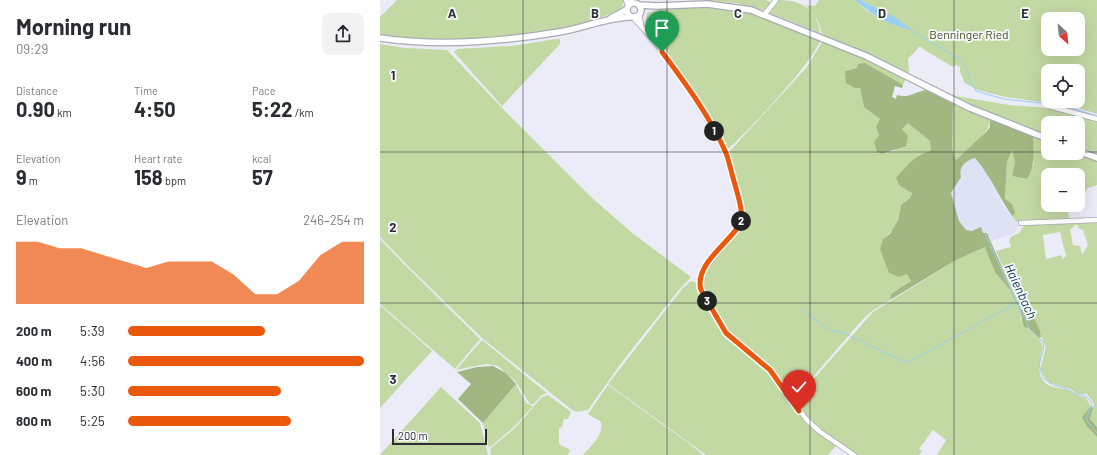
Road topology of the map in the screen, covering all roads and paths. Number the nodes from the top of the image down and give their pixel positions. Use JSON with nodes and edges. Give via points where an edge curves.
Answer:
{"nodes":[{"id":1,"x":776,"y":0,"type":"edge"},
{"id":2,"x":631,"y":4,"type":"edge"},
{"id":3,"x":657,"y":6,"type":"junction"},
{"id":4,"x":764,"y":15,"type":"junction"},
{"id":5,"x":636,"y":16,"type":"junction"},
{"id":6,"x":609,"y":19,"type":"junction"},
{"id":7,"x":380,"y":38,"type":"edge"},
{"id":8,"x":1056,"y":108,"type":"edge"},
{"id":9,"x":1097,"y":119,"type":"edge"},
{"id":10,"x":1041,"y":136,"type":"edge"},
{"id":11,"x":1085,"y":154,"type":"edge"},
{"id":12,"x":1097,"y":158,"type":"edge"},
{"id":13,"x":1097,"y":220,"type":"edge"},
{"id":14,"x":1021,"y":223,"type":"dead end"},
{"id":15,"x":854,"y":455,"type":"edge"}],
"edges":[{"from":1,"to":4,"type":"street"},
{"from":2,"to":3,"type":"main road"},
{"from":2,"to":5,"type":"main road"},
{"from":2,"to":5,"type":"main road"},
{"from":2,"to":6,"type":"main road"},
{"from":3,"to":4,"type":"main road","via":[[719,4]]},
{"from":3,"to":5,"type":"main road"},
{"from":4,"to":10,"type":"main road","via":[[866,56],[979,112]]},
{"from":5,"to":6,"type":"main road"},
{"from":5,"to":15,"type":"street","via":[[688,88],[721,142],[741,209],[741,219],[736,230],[704,268],[700,283],[702,293],[720,325],[731,338],[770,370],[809,422]]},
{"from":6,"to":7,"type":"main road","via":[[560,32],[495,41],[442,43]]},
{"from":8,"to":9,"type":"street"},
{"from":11,"to":12,"type":"main road"},
{"from":13,"to":14,"type":"street"}]}
